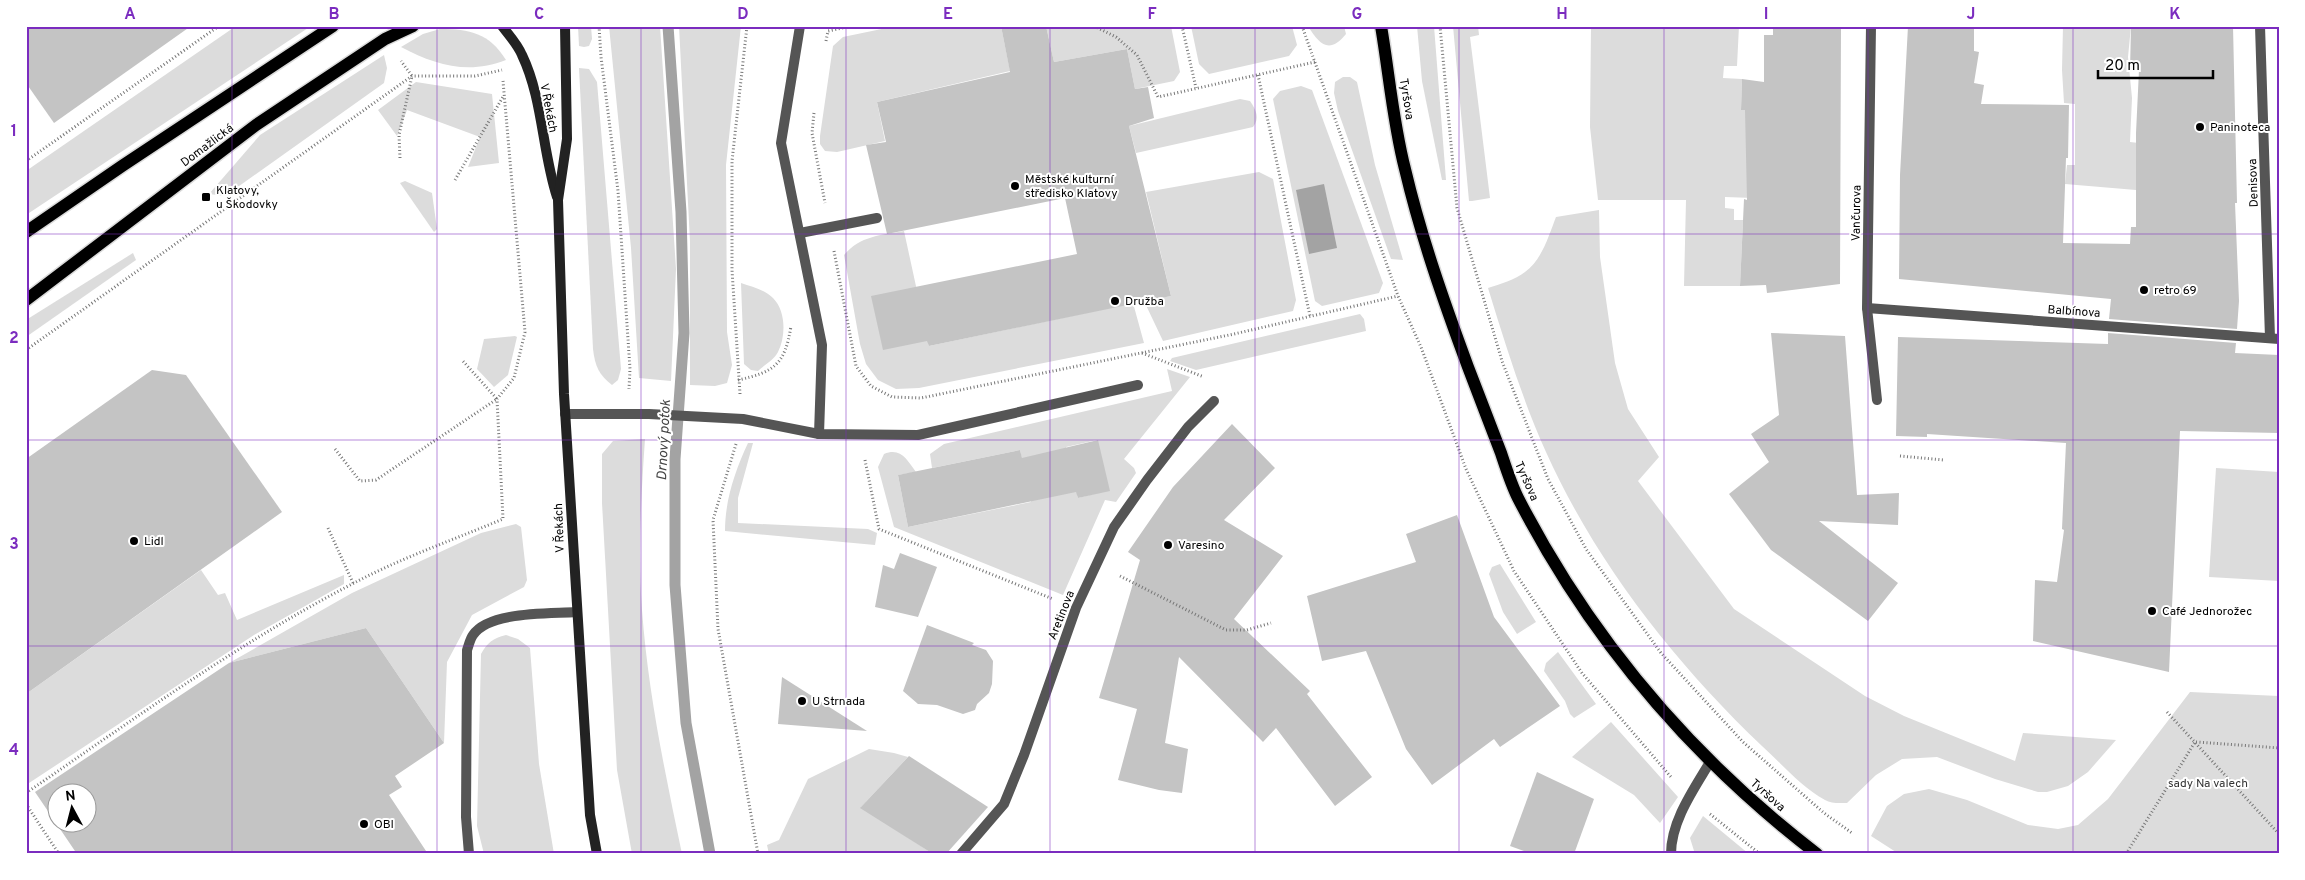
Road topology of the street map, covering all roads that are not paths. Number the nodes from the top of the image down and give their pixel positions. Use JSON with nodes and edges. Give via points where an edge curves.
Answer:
{"nodes":[{"id":1,"x":333,"y":26,"type":"edge"},
{"id":2,"x":413,"y":26,"type":"edge"},
{"id":3,"x":502,"y":26,"type":"edge"},
{"id":4,"x":565,"y":26,"type":"edge"},
{"id":5,"x":800,"y":26,"type":"edge"},
{"id":6,"x":1381,"y":26,"type":"edge"},
{"id":7,"x":1872,"y":26,"type":"edge"},
{"id":8,"x":2260,"y":26,"type":"edge"},
{"id":9,"x":558,"y":200,"type":"junction"},
{"id":10,"x":877,"y":218,"type":"dead end"},
{"id":11,"x":26,"y":232,"type":"edge"},
{"id":12,"x":800,"y":233,"type":"junction"},
{"id":13,"x":26,"y":300,"type":"edge"},
{"id":14,"x":1867,"y":308,"type":"junction"},
{"id":15,"x":2274,"y":339,"type":"edge"},
{"id":16,"x":1138,"y":385,"type":"dead end"},
{"id":17,"x":1877,"y":400,"type":"dead end"},
{"id":18,"x":1214,"y":401,"type":"dead end"},
{"id":19,"x":565,"y":414,"type":"junction"},
{"id":20,"x":818,"y":434,"type":"junction"},
{"id":21,"x":576,"y":612,"type":"junction"},
{"id":22,"x":1710,"y":762,"type":"junction"},
{"id":23,"x":469,"y":854,"type":"edge"},
{"id":24,"x":597,"y":854,"type":"edge"},
{"id":25,"x":961,"y":854,"type":"edge"},
{"id":26,"x":1671,"y":854,"type":"edge"},
{"id":27,"x":1817,"y":854,"type":"edge"}],
"edges":[{"from":1,"to":11,"type":"main road"},
{"from":2,"to":13,"type":"main road","name":"Domažlická","via":[[386,39],[256,125]]},
{"from":3,"to":9,"type":"street","name":"V Řekách","via":[[522,53],[531,78],[548,170]]},
{"from":4,"to":9,"type":"street","name":"V Řekách","via":[[567,139]]},
{"from":5,"to":12,"type":"street","via":[[781,143]]},
{"from":6,"to":22,"type":"main road","name":"Tyršova","via":[[1404,167],[1424,241],[1517,496],[1562,577],[1604,638],[1654,702]]},
{"from":7,"to":14,"type":"street","name":"Vančurova"},
{"from":8,"to":15,"type":"street","name":"Denisova"},
{"from":9,"to":19,"type":"street","name":"V Řekách"},
{"from":10,"to":12,"type":"street"},
{"from":12,"to":20,"type":"street","via":[[822,345]]},
{"from":14,"to":15,"type":"street","name":"Balbínova"},
{"from":14,"to":17,"type":"street","name":"Vančurova"},
{"from":16,"to":20,"type":"street","via":[[918,435]]},
{"from":18,"to":25,"type":"street","name":"Aretinova","via":[[1188,427],[1114,528],[1076,608],[1004,804]]},
{"from":19,"to":20,"type":"street","via":[[743,419]]},
{"from":19,"to":21,"type":"street","name":"V Řekách"},
{"from":21,"to":23,"type":"street","via":[[501,619],[473,635],[467,650],[466,817]]},
{"from":21,"to":24,"type":"street","name":"V Řekách","via":[[590,815]]},
{"from":22,"to":26,"type":"street","via":[[1689,798],[1671,840]]},
{"from":22,"to":27,"type":"main road","name":"Tyršova"}]}
